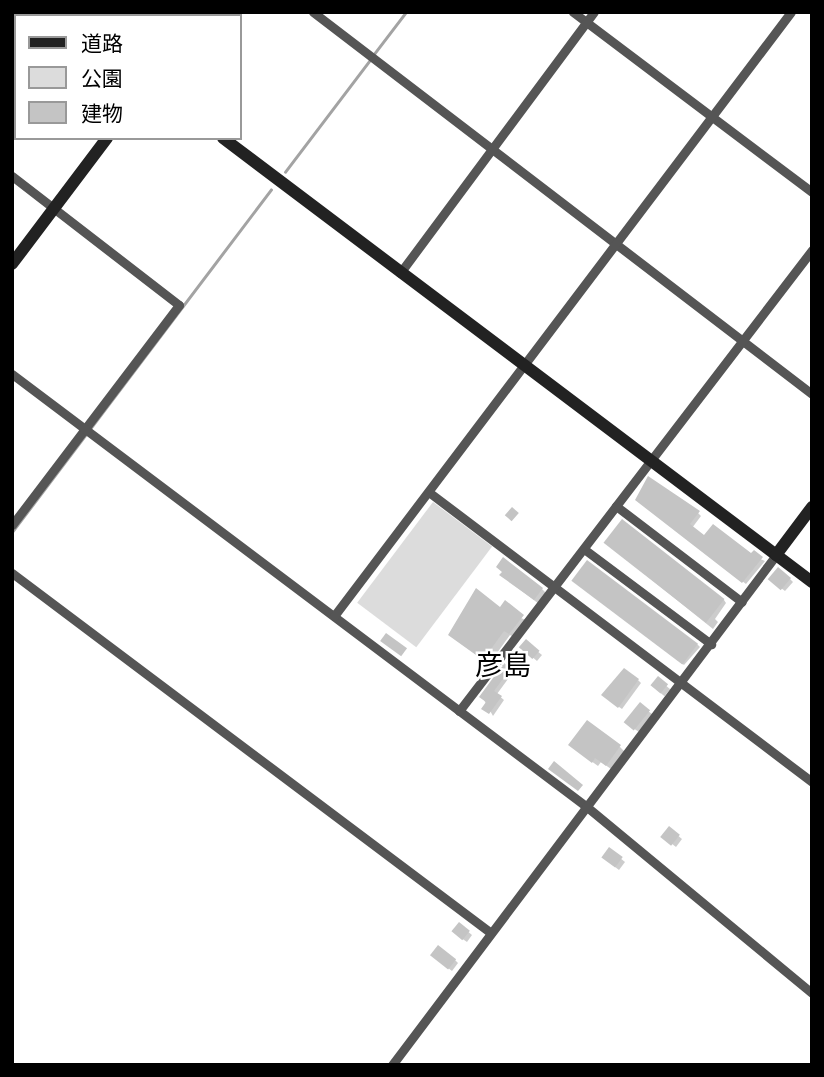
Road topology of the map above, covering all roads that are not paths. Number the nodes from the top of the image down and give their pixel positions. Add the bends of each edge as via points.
1 (313, 12) edge
2 (573, 12) edge
3 (594, 12) edge
4 (791, 12) edge
5 (586, 23) junction
6 (712, 118) junction
7 (105, 140) edge
8 (226, 140) edge
9 (492, 149) junction
10 (12, 176) edge
11 (812, 192) edge
12 (54, 208) junction
13 (617, 243) junction
14 (812, 250) edge
15 (12, 264) edge
16 (400, 273) junction
17 (742, 340) junction
18 (522, 364) junction
19 (12, 374) edge
20 (812, 394) edge
21 (87, 432) junction
22 (651, 461) junction
23 (430, 493) junction
24 (616, 506) junction
25 (812, 507) edge
26 (12, 525) edge
27 (584, 548) junction
28 (776, 555) junction
29 (12, 573) edge
30 (812, 582) edge
31 (553, 588) junction
32 (742, 602) junction
33 (334, 616) junction
34 (711, 644) junction
35 (681, 684) junction
36 (459, 712) junction
37 (812, 782) edge
38 (587, 807) junction
39 (491, 933) junction
40 (812, 993) edge
41 (397, 1063) edge

1 - 9 street
2 - 5 street
3 - 5 street
4 - 6 street
5 - 6 street
5 - 9 street
6 - 11 street
6 - 13 street
7 - 12 street
8 - 16 street
9 - 13 street
9 - 16 street
10 - 12 street
12 - 15 street
12 - 21 street via 179,305
13 - 17 street
13 - 18 street
14 - 17 street
16 - 18 street
17 - 20 street
17 - 22 street
18 - 22 street
18 - 23 street
19 - 21 street
21 - 26 street
21 - 33 street
22 - 24 street
22 - 28 street
23 - 31 street
23 - 33 street
24 - 27 street
24 - 32 street
25 - 28 street
27 - 31 street
27 - 34 street
28 - 30 street
28 - 32 street
29 - 39 street
31 - 35 street
31 - 36 street
32 - 34 street
33 - 36 street
34 - 35 street
35 - 37 street
35 - 38 street
36 - 38 street
38 - 39 street
38 - 40 street
39 - 41 street

